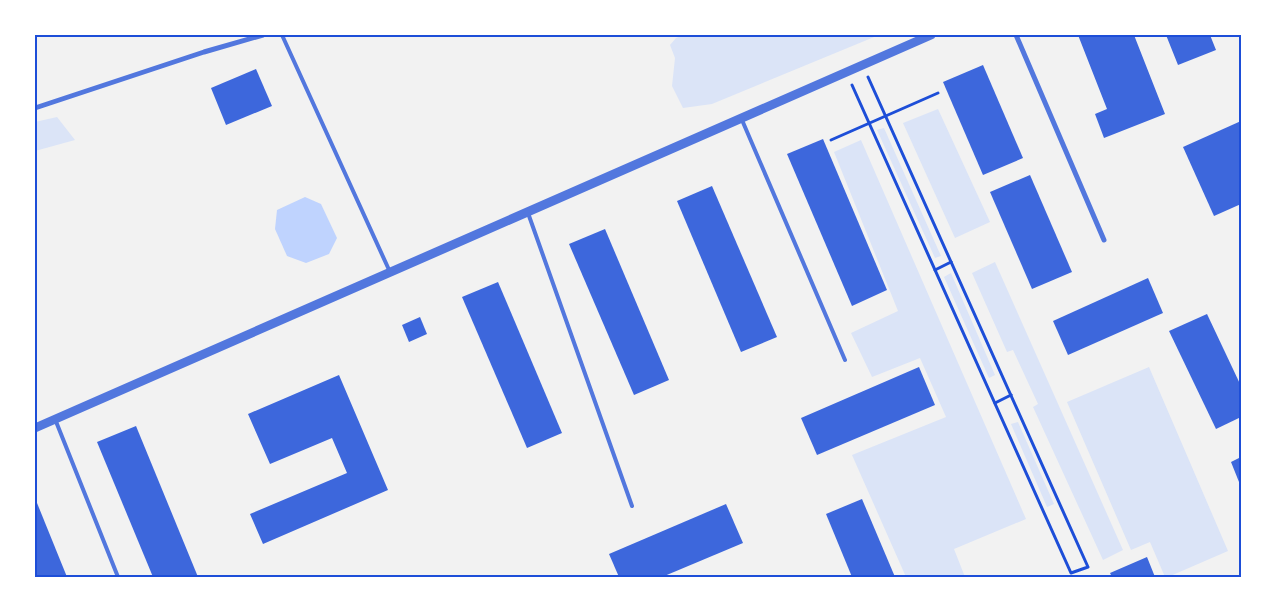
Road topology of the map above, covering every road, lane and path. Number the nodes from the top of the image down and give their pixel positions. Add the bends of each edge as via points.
1 (263, 35) edge
2 (282, 35) edge
3 (931, 35) edge
4 (1016, 35) edge
5 (863, 66) junction
6 (846, 73) junction
7 (938, 93) dead end
8 (35, 108) edge
9 (886, 116) junction
10 (742, 120) junction
11 (869, 123) junction
12 (831, 140) dead end
13 (528, 213) junction
14 (1104, 240) dead end
15 (951, 262) junction
16 (935, 270) junction
17 (391, 273) junction
18 (845, 360) dead end
19 (1011, 396) junction
20 (994, 403) junction
21 (55, 419) junction
22 (35, 428) edge
23 (632, 506) dead end
24 (118, 577) edge

1 - 8 street
2 - 17 lane
3 - 5 street
4 - 14 street
5 - 6 street
5 - 9 path
6 - 10 street
6 - 11 path
7 - 9 path
9 - 11 path
9 - 15 path
10 - 13 street
10 - 18 lane
11 - 12 path
11 - 16 path
13 - 17 street
13 - 23 lane
15 - 16 path
15 - 19 path
16 - 20 path
17 - 21 street
19 - 20 path
19 - 20 path via 1088,567 1071,574
21 - 22 street
21 - 24 lane

